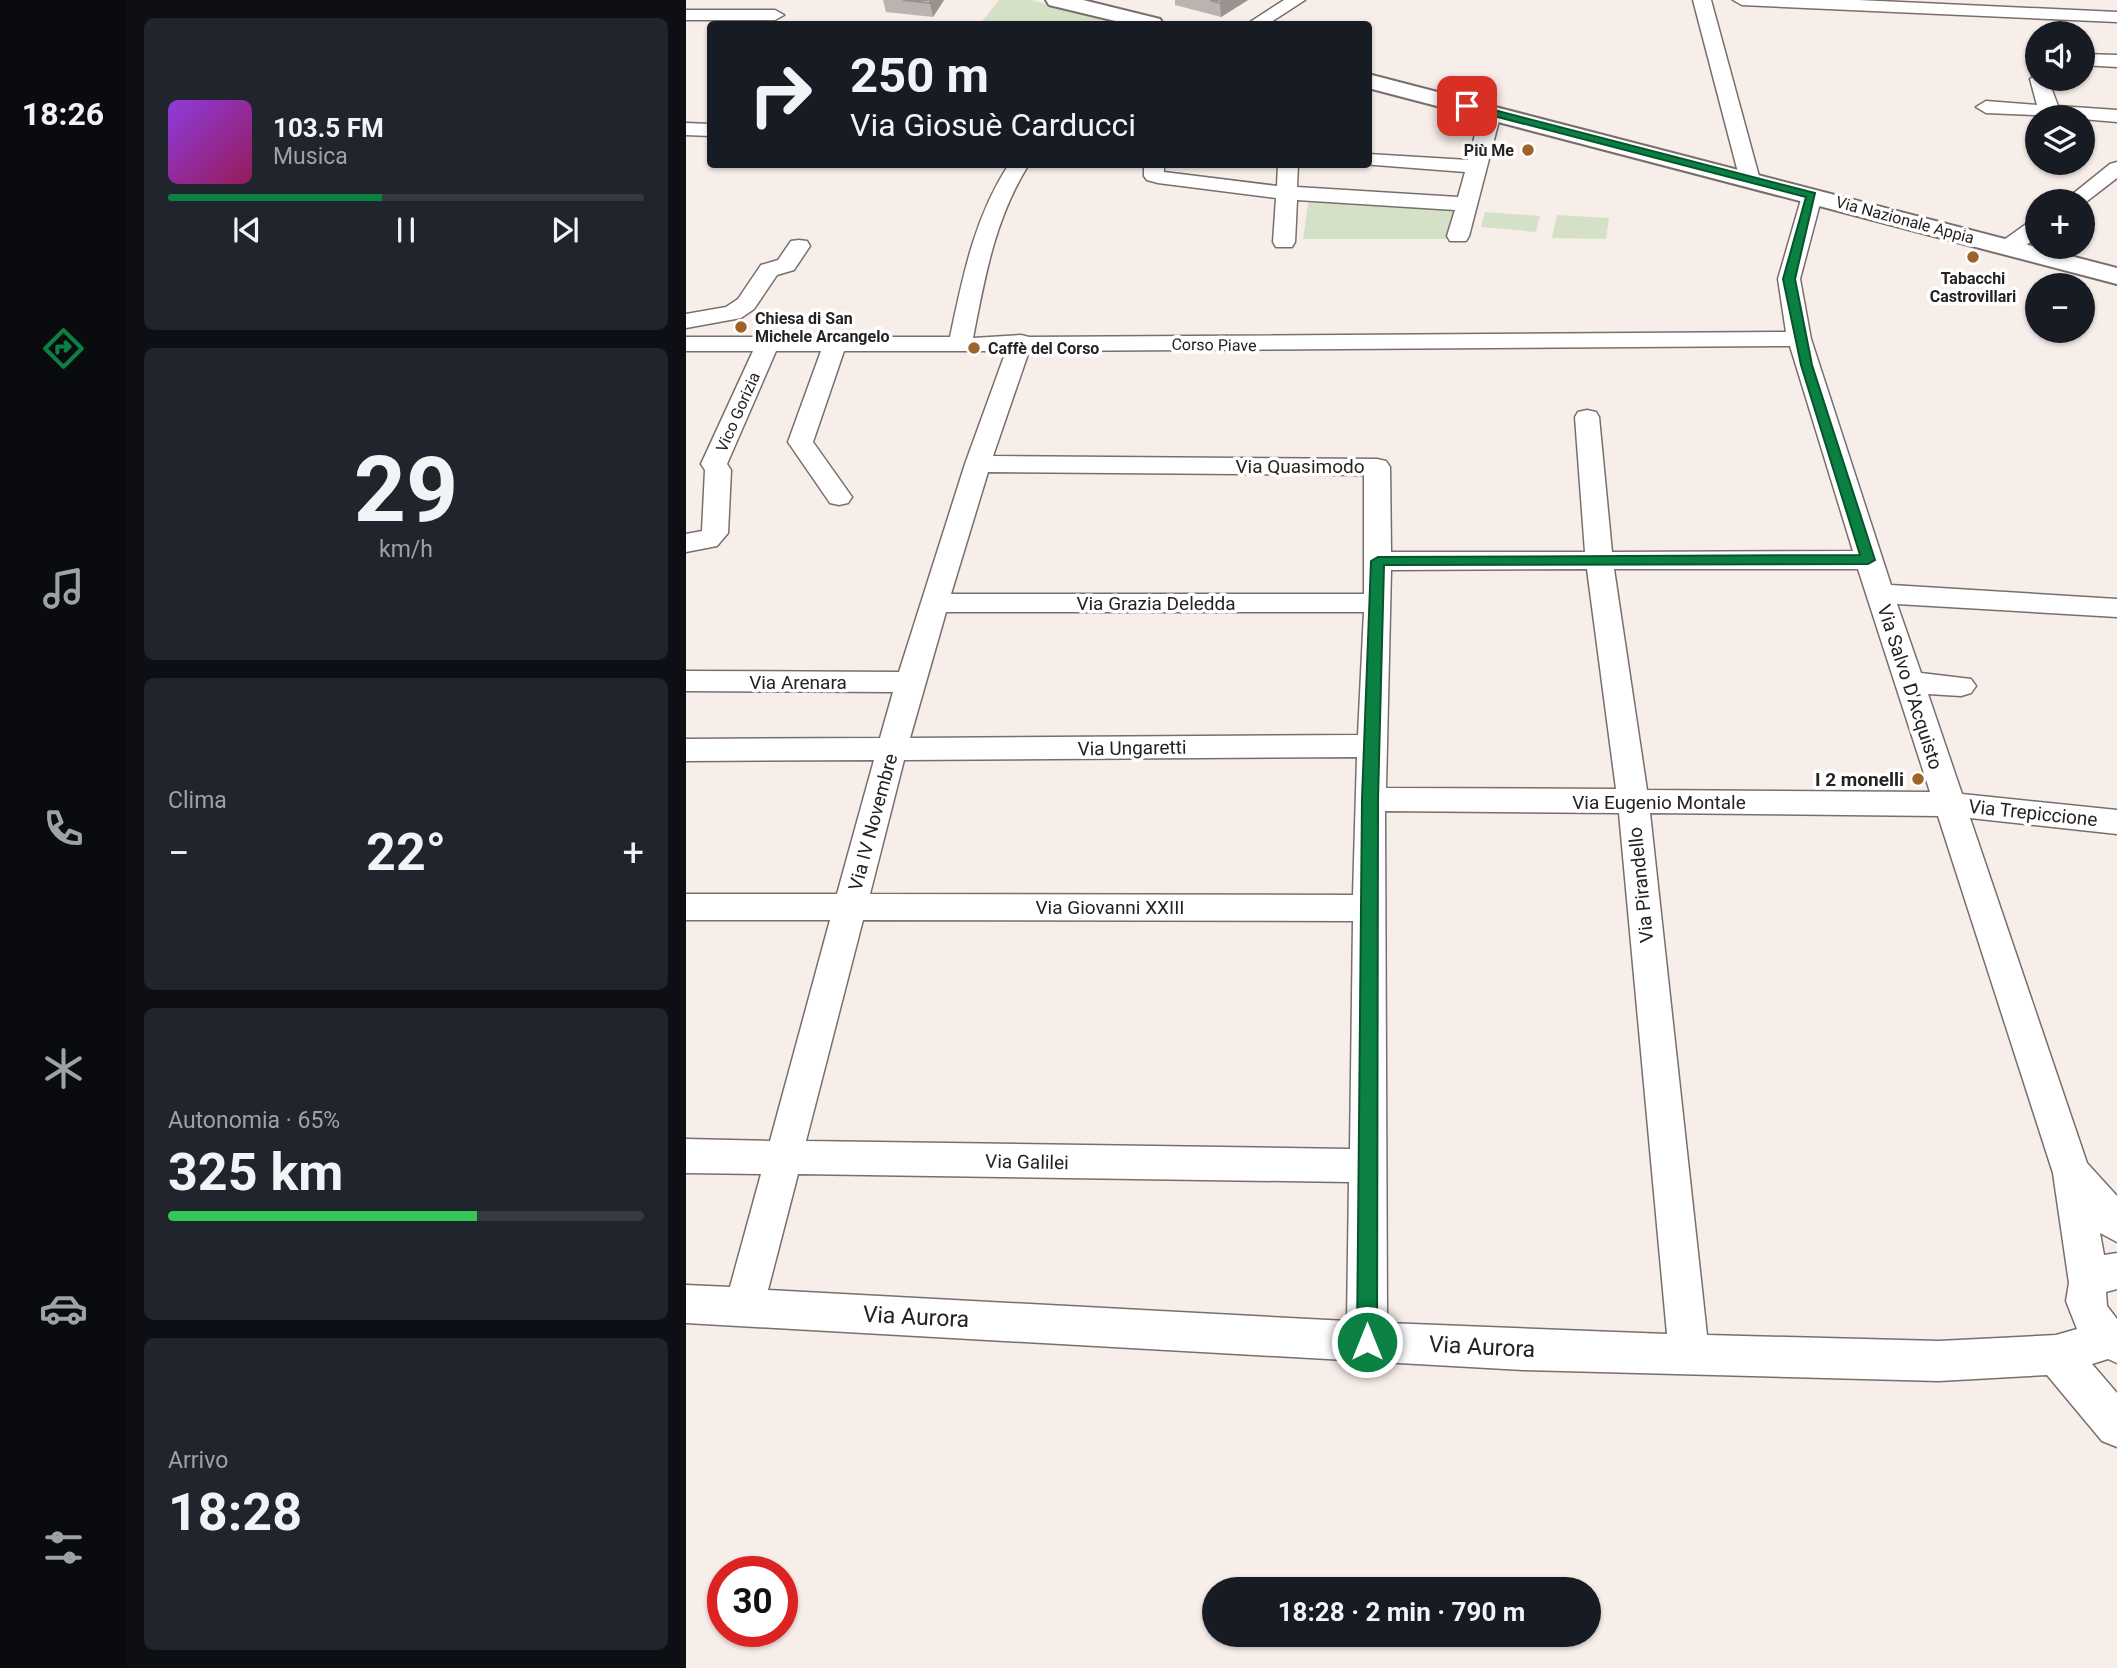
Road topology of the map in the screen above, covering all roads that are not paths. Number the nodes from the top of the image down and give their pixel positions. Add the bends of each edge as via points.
1 (1057, 0) edge
2 (1296, 0) edge
3 (1702, 0) edge
4 (1742, 0) edge
5 (686, 15) edge
6 (775, 15) dead end
7 (2117, 17) edge
8 (1132, 21) edge
9 (1261, 21) edge
10 (2095, 60) edge
11 (2117, 61) edge
12 (1372, 82) edge
13 (1986, 107) dead end
14 (2025, 110) edge
15 (1491, 113) junction
16 (2095, 115) edge
17 (2117, 116) edge
18 (686, 129) edge
19 (707, 130) edge
20 (1372, 160) edge
21 (1476, 167) junction
22 (1016, 168) edge
23 (1154, 168) edge
24 (1288, 168) edge
25 (2117, 168) edge
26 (1750, 180) junction
27 (2090, 189) edge
28 (1287, 193) junction
29 (1812, 195) junction
30 (1466, 204) junction
31 (1458, 236) dead end
32 (2025, 236) edge
33 (1284, 242) dead end
34 (799, 246) dead end
35 (2009, 247) junction
36 (2117, 276) edge
37 (1791, 292) junction
38 (686, 321) edge
39 (1743, 340) junction
40 (1021, 342) junction
41 (686, 344) edge
42 (768, 344) junction
43 (835, 344) junction
44 (960, 344) junction
45 (1803, 352) junction
46 (1587, 417) dead end
47 (978, 464) junction
48 (839, 497) dead end
49 (686, 543) edge
50 (1599, 558) junction
51 (1868, 560) junction
52 (1378, 561) junction
53 (1880, 594) junction
54 (935, 603) junction
55 (1378, 603) junction
56 (2117, 608) edge
57 (686, 681) edge
58 (910, 682) junction
59 (1909, 682) junction
60 (1961, 686) dead end
61 (1372, 746) junction
62 (686, 750) edge
63 (892, 751) junction
64 (1370, 799) junction
65 (1633, 802) junction
66 (1948, 804) junction
67 (2117, 822) edge
68 (851, 906) junction
69 (686, 907) edge
70 (1370, 908) junction
71 (686, 1156) edge
72 (784, 1159) junction
73 (1368, 1166) junction
74 (2072, 1173) junction
75 (2117, 1223) edge
76 (2103, 1277) edge
77 (686, 1304) edge
78 (744, 1307) junction
79 (2113, 1341) edge
80 (1367, 1342) junction
81 (1689, 1354) junction
82 (2056, 1355) junction
83 (2117, 1426) edge

1 - 8 main road
2 - 9 street
3 - 26 street
4 - 7 street
5 - 6 street
10 - 11 street
12 - 15 main road, Via Nazionale Appia
13 - 14 street
15 - 21 street
15 - 26 main road, Via Nazionale Appia
16 - 17 street
18 - 19 street
20 - 21 street
21 - 30 street
22 - 44 street via 985,225
23 - 28 street via 1158,177
24 - 28 street
25 - 27 street
26 - 29 main road, Via Nazionale Appia
28 - 30 street
28 - 33 street
29 - 35 main road, Via Nazionale Appia
29 - 37 street, Via Salvo D'Acquisto via 1789,279
30 - 31 street
32 - 35 street
34 - 38 street via 786,265 769,270 746,304 733,313
35 - 36 main road, Via Nazionale Appia
37 - 39 street, Corso Piave via 1779,326
37 - 45 street, Via Salvo D'Acquisto
39 - 40 street, Corso Piave via 1267,346
39 - 45 street, Corso Piave via 1787,354
40 - 44 street, Corso Piave
40 - 47 street, Via IV Novembre
41 - 42 street, Corso Piave
42 - 43 street, Corso Piave
42 - 49 street, Vico Gorizia via 715,464 715,533 708,540
43 - 44 street, Corso Piave
43 - 48 street via 800,442
45 - 51 street, Via Salvo D'Acquisto
46 - 50 street, Via Pirandello
47 - 52 street, Via Quasimodo via 1377,467
47 - 54 street, Via IV Novembre
50 - 51 street
50 - 52 street
50 - 65 street, Via Pirandello
51 - 53 street, Via Salvo D'Acquisto
52 - 55 street, Via Quasimodo
53 - 56 street
53 - 59 street, Via Salvo D'Acquisto
54 - 55 street, Via Grazia Deledda
54 - 58 street, Via IV Novembre
55 - 61 street, Via Quasimodo
57 - 58 street, Via Arenara
58 - 63 street, Via IV Novembre
59 - 60 street
59 - 66 street, Via Salvo D'Acquisto
61 - 63 street, Via Ungaretti
61 - 64 street, Via Quasimodo
62 - 63 street, Via Ungaretti
63 - 68 street, Via IV Novembre
64 - 65 street, Via Eugenio Montale
64 - 70 street, Via Quasimodo
65 - 66 street, Via Eugenio Montale
65 - 81 street, Via Pirandello
66 - 67 street, Via Trepiccione
66 - 74 street, Via Salvo D'Acquisto
68 - 69 street, Via Giovanni XXIII
68 - 70 street, Via Giovanni XXIII
68 - 72 street, Via IV Novembre
70 - 73 street, Via Quasimodo
71 - 72 street, Via Galilei
72 - 73 street, Via Galilei
72 - 78 street, Via IV Novembre
73 - 80 street, Via Quasimodo
74 - 75 street, Via Salvo D'Acquisto
74 - 76 street, Via Salvo D'Acquisto
76 - 79 street, Via Salvo D'Acquisto via 2085,1295 2090,1318
77 - 78 street, Via Aurora
78 - 80 street, Via Aurora
79 - 82 street, Via Aurora
80 - 81 street, Via Aurora
81 - 82 street, Via Aurora via 1939,1361
82 - 83 street

